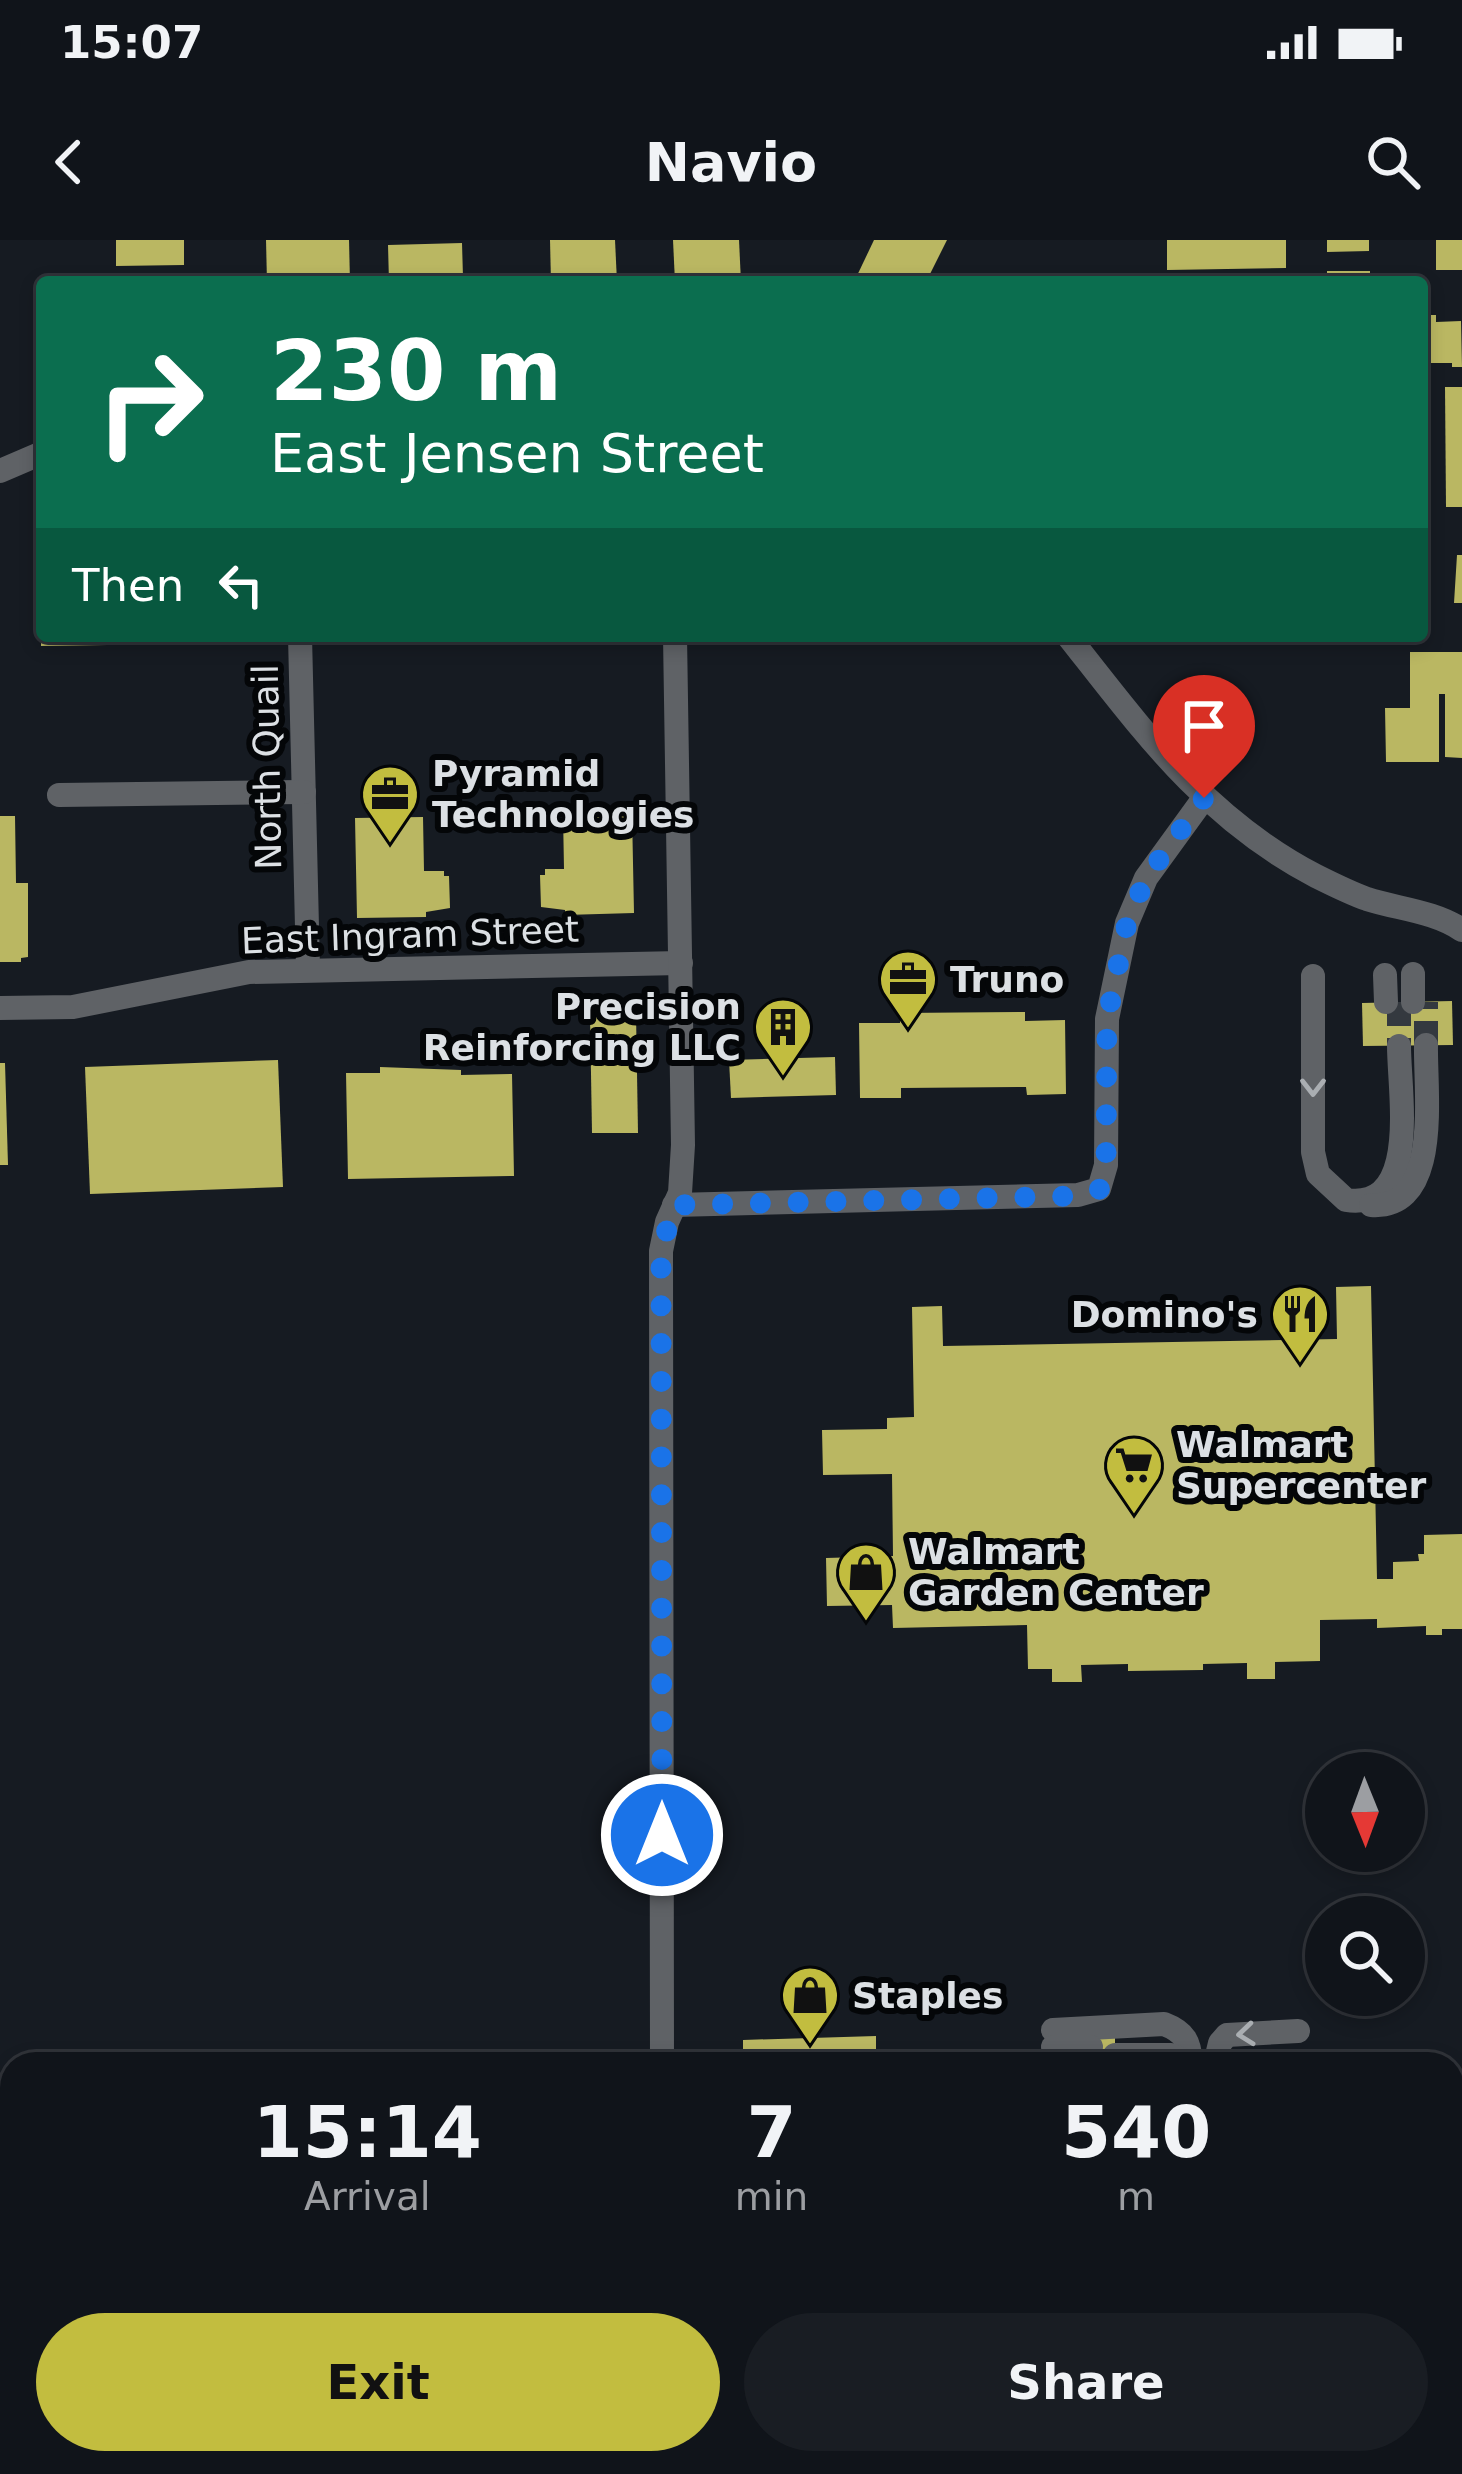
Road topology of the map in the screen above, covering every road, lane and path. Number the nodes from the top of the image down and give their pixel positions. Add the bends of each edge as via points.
1 (36, 456) edge
2 (0, 471) edge
3 (300, 642) edge
4 (675, 642) edge
5 (1072, 642) edge
6 (304, 792) junction
7 (59, 795) dead end
8 (1204, 798) junction
9 (1457, 923) edge
10 (681, 963) junction
11 (308, 969) junction
12 (1406, 974) joint
13 (1313, 976) dead end
14 (0, 1007) edge
15 (1355, 1199) junction
16 (674, 1205) junction
17 (1298, 2031) dead end
18 (1053, 2047) edge
19 (1103, 2050) edge
20 (662, 2052) edge
21 (1137, 2052) edge
22 (1186, 2052) edge
23 (1218, 2052) edge

1 - 2 street
3 - 6 street, North Quail
4 - 10 street
5 - 8 street
6 - 7 street
6 - 11 street, North Quail
8 - 9 street via 1321,879
8 - 16 street via 1146,878 1127,923 1107,1019 1100,1189 1078,1196
10 - 11 street, East Ingram Street
10 - 16 street via 683,1144
11 - 14 street, East Ingram Street via 249,972 73,1007
12 - 12 street via 1406,1002
13 -> 15 street via 1313,1152 1318,1174
15 - 15 street via 1382,1179 1406,1046 1407,1184 1390,1199
16 - 20 street via 661,1251
17 -> 23 street via 1227,2035
18 - 19 street
18 - 22 street via 1164,2024 1180,2030
19 - 21 street

